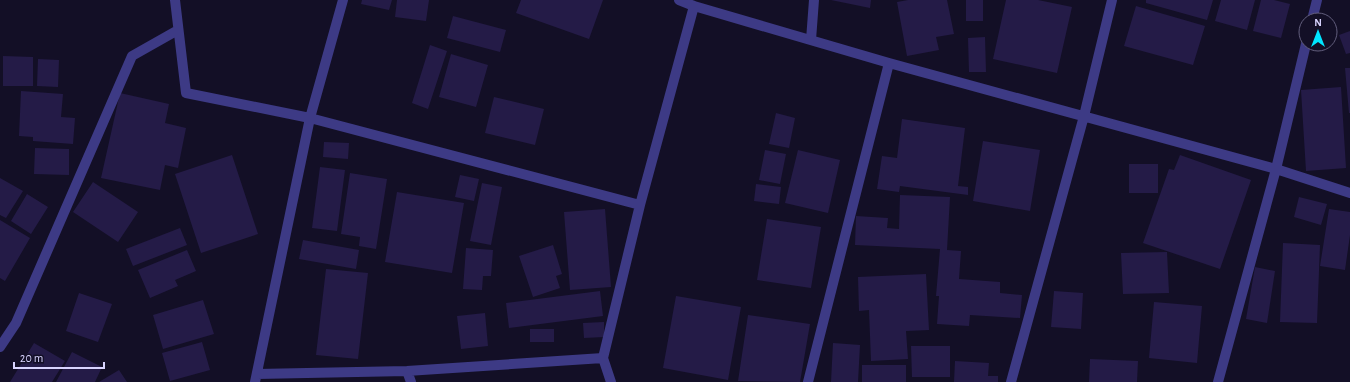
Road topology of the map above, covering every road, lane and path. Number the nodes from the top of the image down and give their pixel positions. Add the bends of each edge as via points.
1 (175, 0) edge
2 (343, 0) edge
3 (679, 0) edge
4 (814, 0) edge
5 (1112, 0) edge
6 (1317, 0) edge
7 (694, 6) junction
8 (1314, 12) edge
9 (178, 30) junction
10 (811, 40) junction
11 (1304, 52) edge
12 (889, 64) junction
13 (1084, 116) junction
14 (310, 118) junction
15 (1276, 170) junction
16 (1350, 193) edge
17 (640, 206) junction
18 (0, 347) edge
19 (603, 358) junction
20 (407, 371) junction
21 (256, 378) edge
22 (411, 382) edge
23 (612, 382) edge
24 (808, 382) edge
25 (1011, 382) edge
26 (1218, 382) edge

1 - 9 street
2 - 14 street
3 - 7 street
4 - 10 street
5 - 13 street
6 - 8 street
7 - 10 street
7 - 17 street
9 - 14 street via 186,93
9 - 18 street via 132,56 16,323
10 - 12 street
11 - 15 street
12 - 13 street
12 - 24 street
13 - 15 street
13 - 25 street
14 - 17 street
14 - 21 street
15 - 16 street
15 - 26 street
17 - 19 street
19 - 20 street
19 - 23 street
20 - 21 street
20 - 22 street

